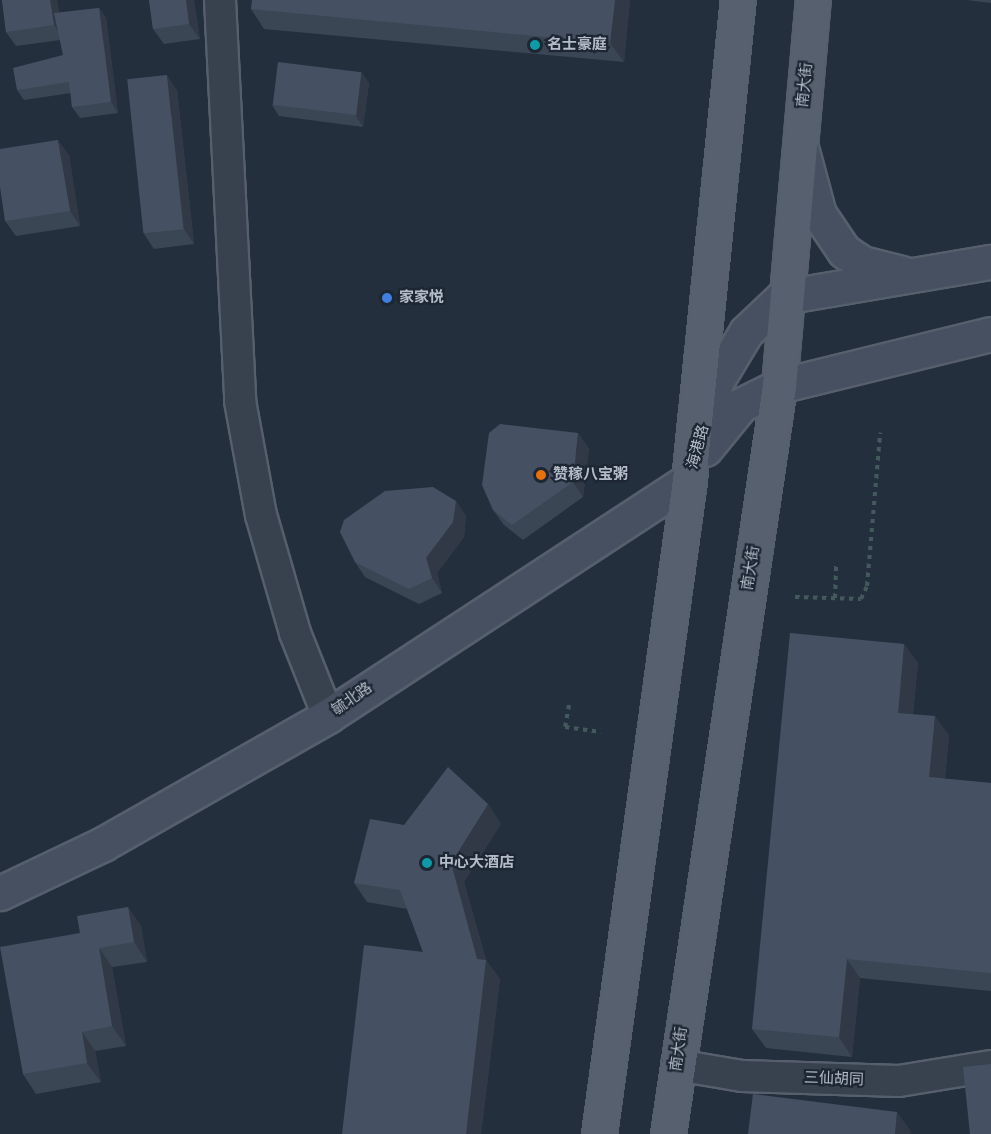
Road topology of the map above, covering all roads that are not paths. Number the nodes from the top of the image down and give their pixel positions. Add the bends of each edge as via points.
1 (220, 0) edge
2 (738, 0) edge
3 (813, 0) edge
4 (800, 137) junction
5 (991, 262) edge
6 (916, 275) junction
7 (783, 297) junction
8 (991, 334) edge
9 (778, 386) junction
10 (689, 480) junction
11 (328, 716) junction
12 (0, 893) edge
13 (677, 1065) junction
14 (991, 1066) edge
15 (598, 1134) edge
16 (668, 1134) edge

1 - 11 street via 240,401 264,526 294,633
2 - 10 main road
3 - 4 main road, 南大街
4 - 6 main road via 819,214 844,251 872,267
4 - 7 main road, 南大街
5 - 6 main road
6 - 7 main road
7 - 9 main road, 南大街
7 - 10 main road, 海港路 via 746,332 716,382
8 - 9 main road, 海港路
9 - 10 main road, 海港路 via 741,405 714,432
9 - 13 main road, 南大街
10 - 11 main road, 毓北路
10 - 15 main road
11 - 12 main road, 毓北路 via 103,844
13 - 14 street, 三仙胡同 via 742,1076 899,1081
13 - 16 main road, 南大街

